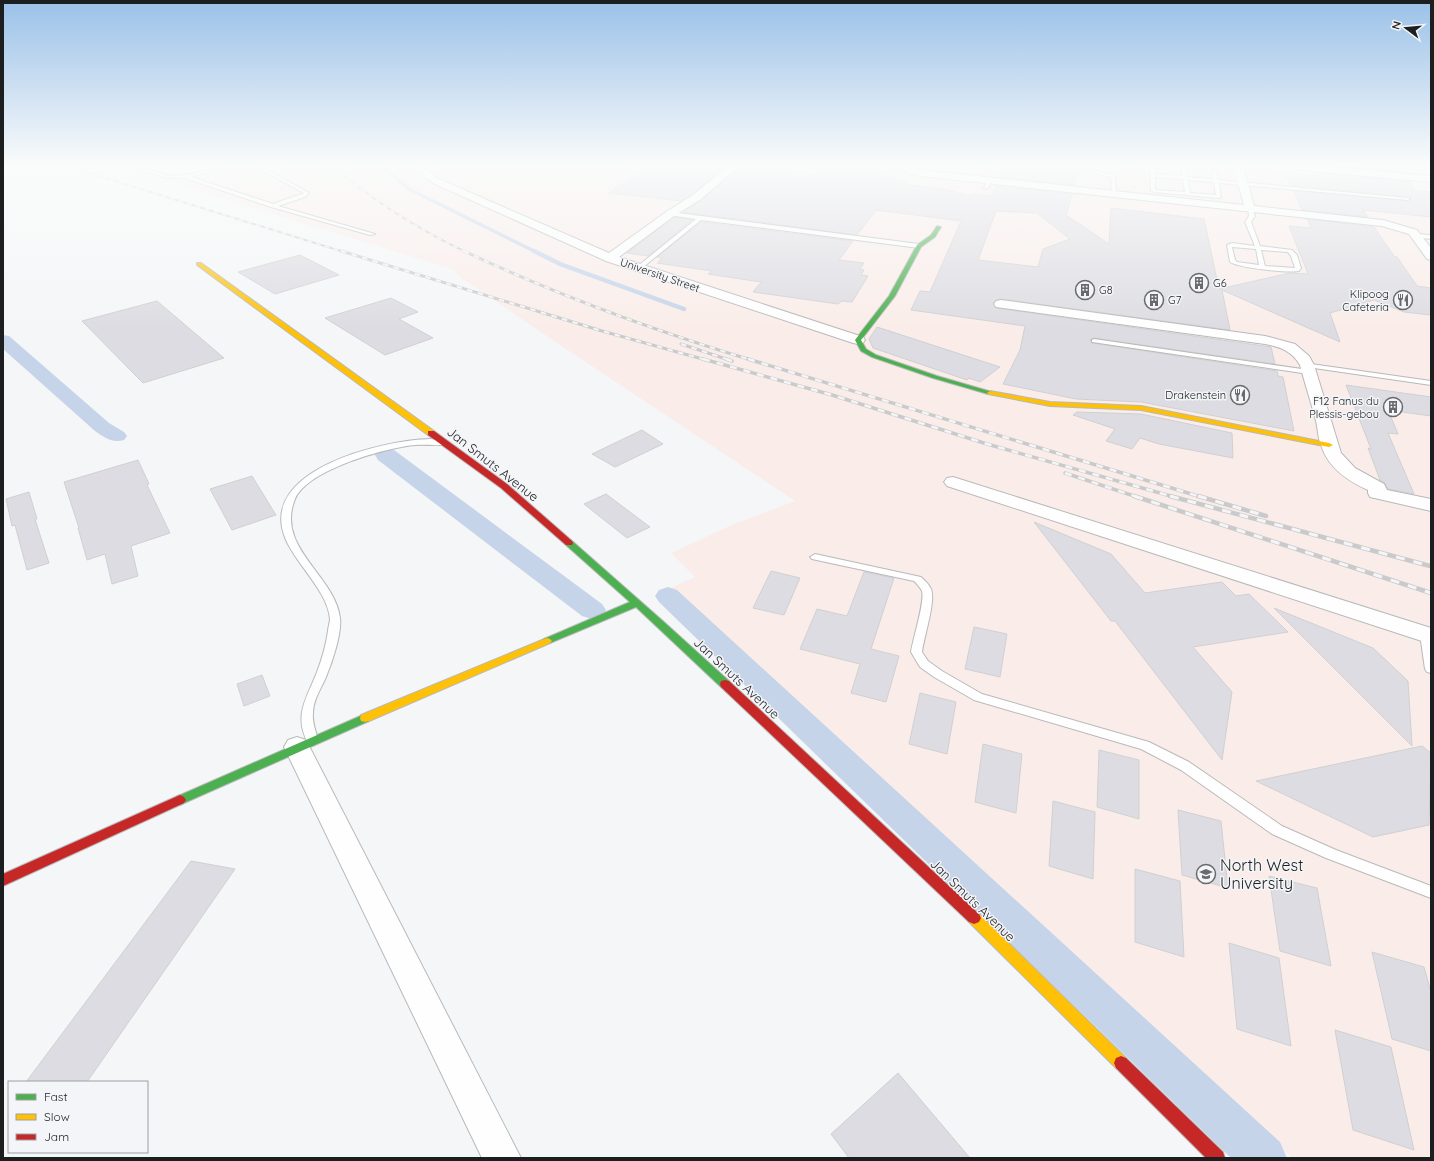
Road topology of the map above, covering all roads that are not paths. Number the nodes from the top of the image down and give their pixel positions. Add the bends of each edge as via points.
1 (323, 220) edge
2 (525, 220) edge
3 (662, 220) edge
4 (697, 220) edge
5 (717, 220) edge
6 (1249, 220) edge
7 (1356, 220) edge
8 (939, 227) dead end
9 (372, 234) dead end
10 (1416, 236) junction
11 (1431, 237) edge
12 (918, 246) junction
13 (1258, 247) junction
14 (1431, 256) edge
15 (610, 258) junction
16 (199, 264) dead end
17 (640, 267) junction
18 (1263, 268) junction
19 (1001, 304) dead end
20 (858, 340) junction
21 (1094, 341) dead end
22 (1308, 369) junction
23 (1431, 383) edge
24 (445, 443) junction
25 (1329, 445) junction
26 (953, 482) dead end
27 (1431, 505) edge
28 (815, 558) dead end
29 (637, 603) junction
30 (1428, 635) edge
31 (1431, 669) edge
32 (305, 744) junction
33 (3, 880) edge
34 (1431, 892) edge
35 (502, 1158) edge
36 (1217, 1158) edge

1 - 9 lane
2 - 15 street
3 - 15 street, University Street
4 - 17 lane
5 - 12 lane
6 - 13 lane
7 - 10 street via 1383,223 1407,230
8 - 12 street via 933,236
10 - 11 lane
10 - 14 street
12 - 20 street via 892,296
13 - 18 lane
13 - 18 lane via 1232,244 1229,246 1232,261
13 - 18 lane via 1290,251 1298,268 1291,271
15 - 17 street, University Street
16 - 24 street, Jan Smuts Avenue
17 - 20 street, University Street
19 - 22 street via 1281,343 1293,348 1302,356
20 - 25 street via 858,346 871,354 974,391 1053,404 1141,408
21 - 22 lane
22 - 23 lane
22 - 25 street via 1327,430
24 - 29 street, Jan Smuts Avenue via 504,486
24 - 32 lane via 426,441 370,451 319,472 294,491 286,519 290,540 328,600 335,619 325,667 310,696
25 - 27 street via 1345,469 1356,478 1378,488 1376,493
26 - 30 street
28 - 34 lane via 916,579 926,588 928,598 916,652 924,664 933,671 978,697 1146,745 1185,766 1277,830 1331,854
29 - 32 street
29 - 36 street, Jan Smuts Avenue via 938,883
30 - 31 lane
32 - 33 street
32 - 35 street

